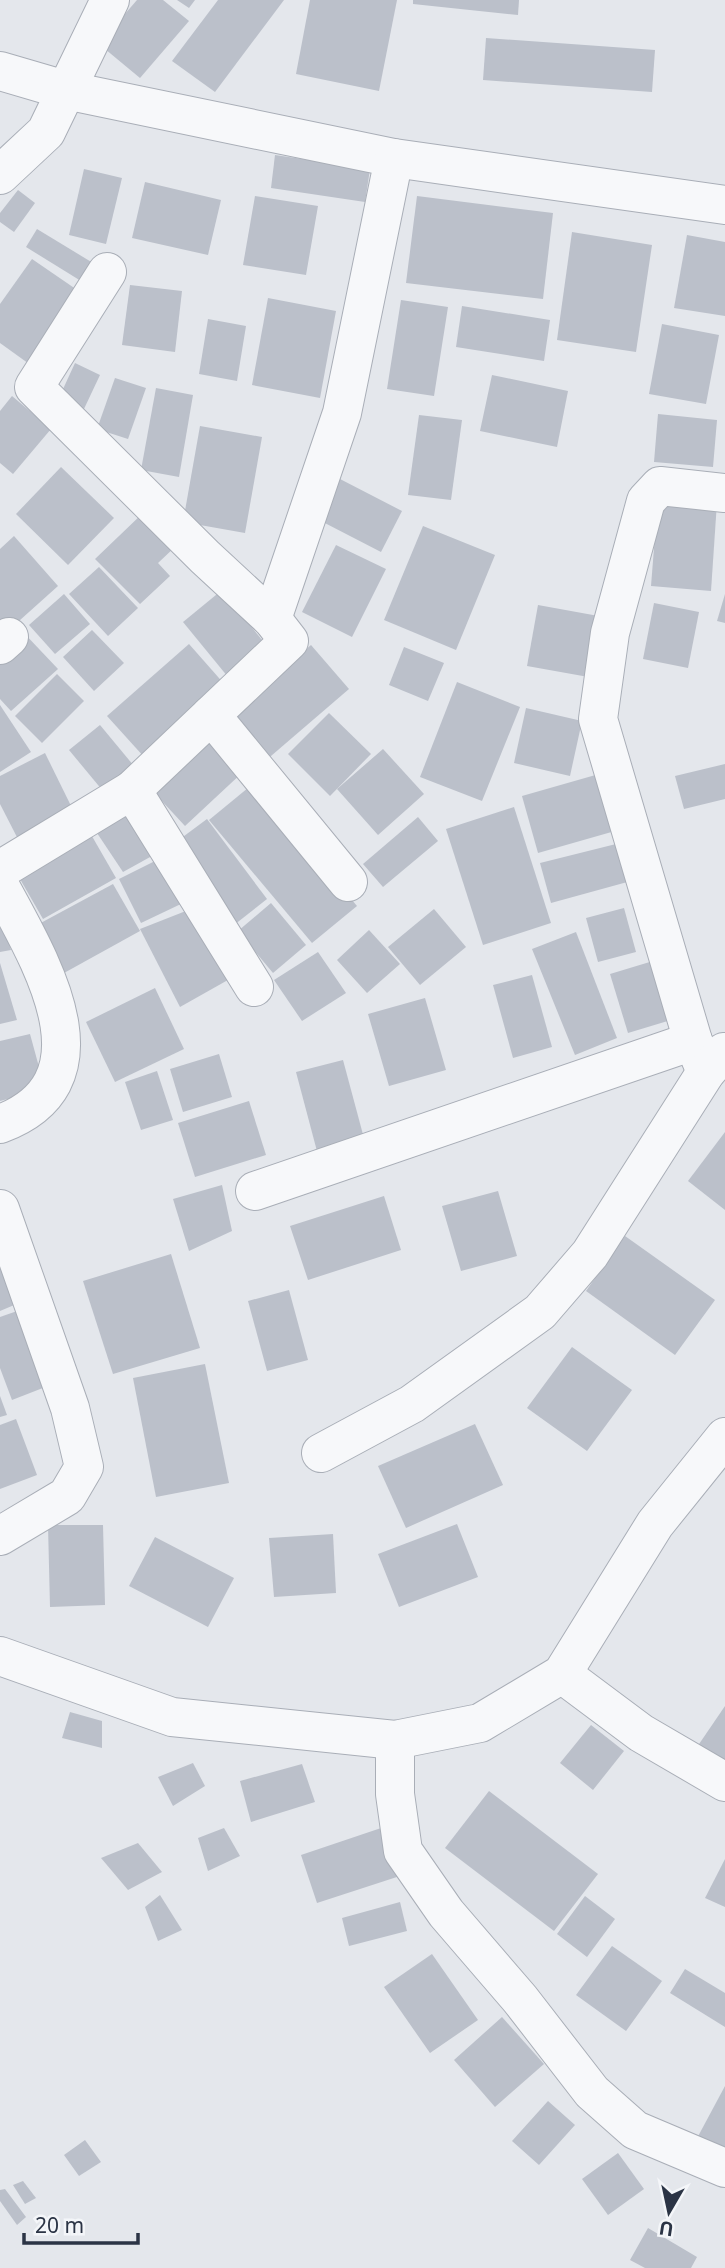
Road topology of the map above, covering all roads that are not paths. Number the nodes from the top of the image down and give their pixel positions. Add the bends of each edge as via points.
1 (110, 0) edge
2 (33, 80) edge
3 (394, 158) junction
4 (0, 175) edge
5 (725, 205) edge
6 (107, 272) dead end
7 (725, 493) edge
8 (272, 619) junction
9 (211, 715) junction
10 (132, 790) junction
11 (0, 870) edge
12 (348, 882) dead end
13 (0, 886) edge
14 (254, 987) dead end
15 (708, 1054) edge
16 (0, 1124) edge
17 (255, 1191) dead end
18 (0, 1209) edge
19 (725, 1437) edge
20 (321, 1453) dead end
21 (0, 1536) edge
22 (0, 1656) edge
23 (562, 1674) junction
24 (395, 1741) junction
25 (725, 1782) edge
26 (725, 2168) edge

1 - 2 street
2 - 3 street
2 - 4 street via 46,132
3 - 5 street
3 - 8 street via 342,413
6 - 8 street via 34,387
7 - 15 street via 660,486 646,500 610,634 598,719
8 - 9 street via 289,641
9 - 10 street
9 - 12 street
10 - 11 street
10 - 14 street
13 - 16 street via 57,1003 62,1028 52,1082 40,1102
15 - 17 street
15 - 20 street via 590,1254 540,1312 412,1404
18 - 21 street via 71,1408 84,1467 67,1496
19 - 23 street via 655,1524
22 - 24 street via 172,1717
23 - 24 street via 480,1723
23 - 25 street via 641,1732
24 - 26 street via 395,1794 403,1851 438,1903 592,2092 635,2130

